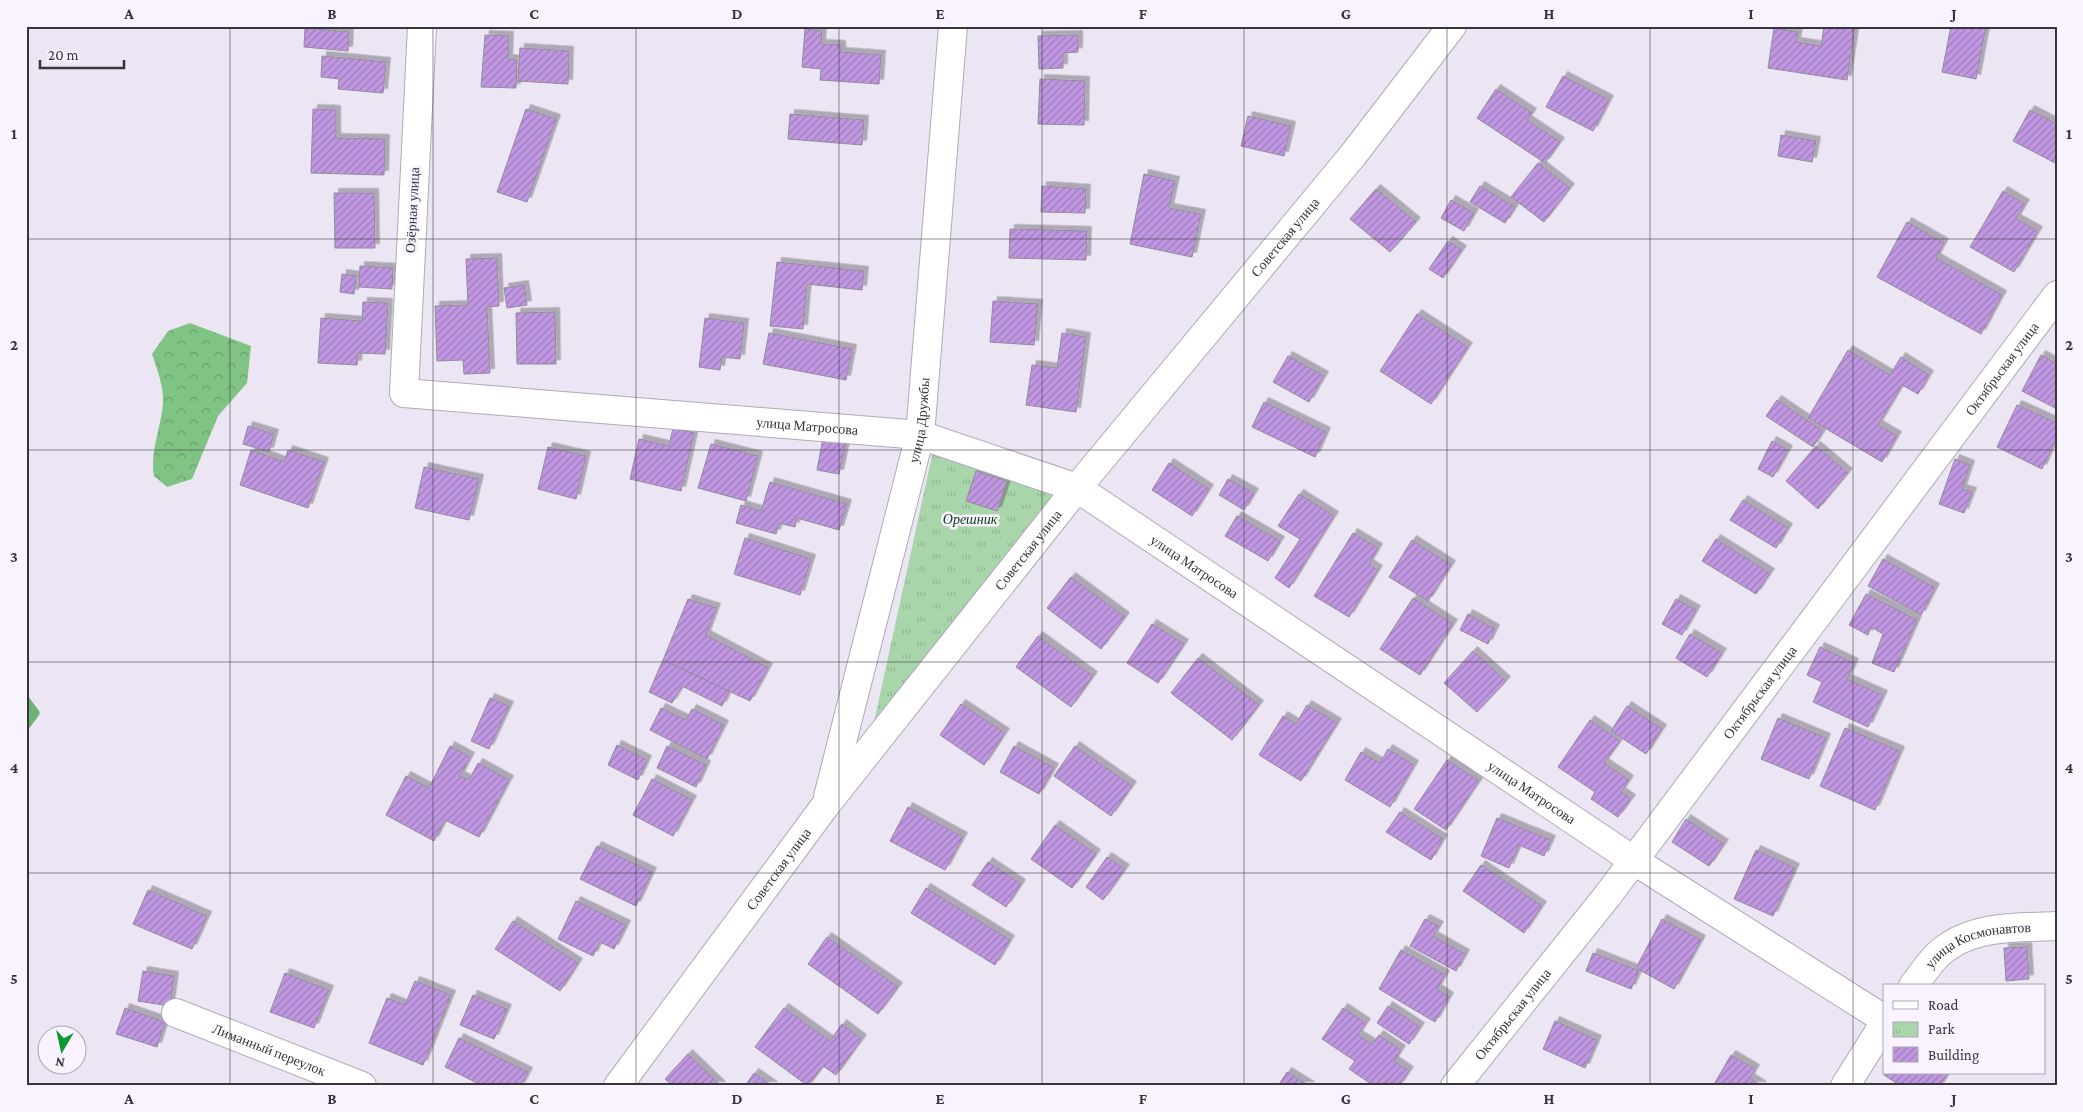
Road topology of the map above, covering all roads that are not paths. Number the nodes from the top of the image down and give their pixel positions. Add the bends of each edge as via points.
1 (422, 26) edge
2 (953, 26) edge
3 (1452, 26) edge
4 (2057, 295) edge
5 (404, 393) joint
6 (920, 435) junction
7 (1077, 488) junction
8 (825, 806) junction
9 (1632, 860) junction
10 (2057, 926) edge
11 (1915, 984) edge
12 (176, 1013) dead end
13 (1883, 1018) edge
14 (1883, 1026) edge
15 (362, 1086) edge
16 (618, 1086) edge
17 (1455, 1086) edge
18 (1845, 1086) edge

1 - 5 street, Озёрная улица
2 - 6 street, улица Дружбы
3 - 7 street, Советская улица via 1353,155
4 - 9 street, Октябрьская улица
5 - 6 street, улица Матросова
6 - 7 street, улица Матросова
6 - 8 street, улица Дружбы
7 - 8 street, Советская улица
7 - 9 street, улица Матросова
8 - 16 street, Советская улица
9 - 13 street, улица Матросова
9 - 17 street, Октябрьская улица via 1608,895
10 - 11 street, улица Космонавтов via 2001,929 1967,935 1947,946
12 - 15 street, Лиманный переулок
14 - 18 street

